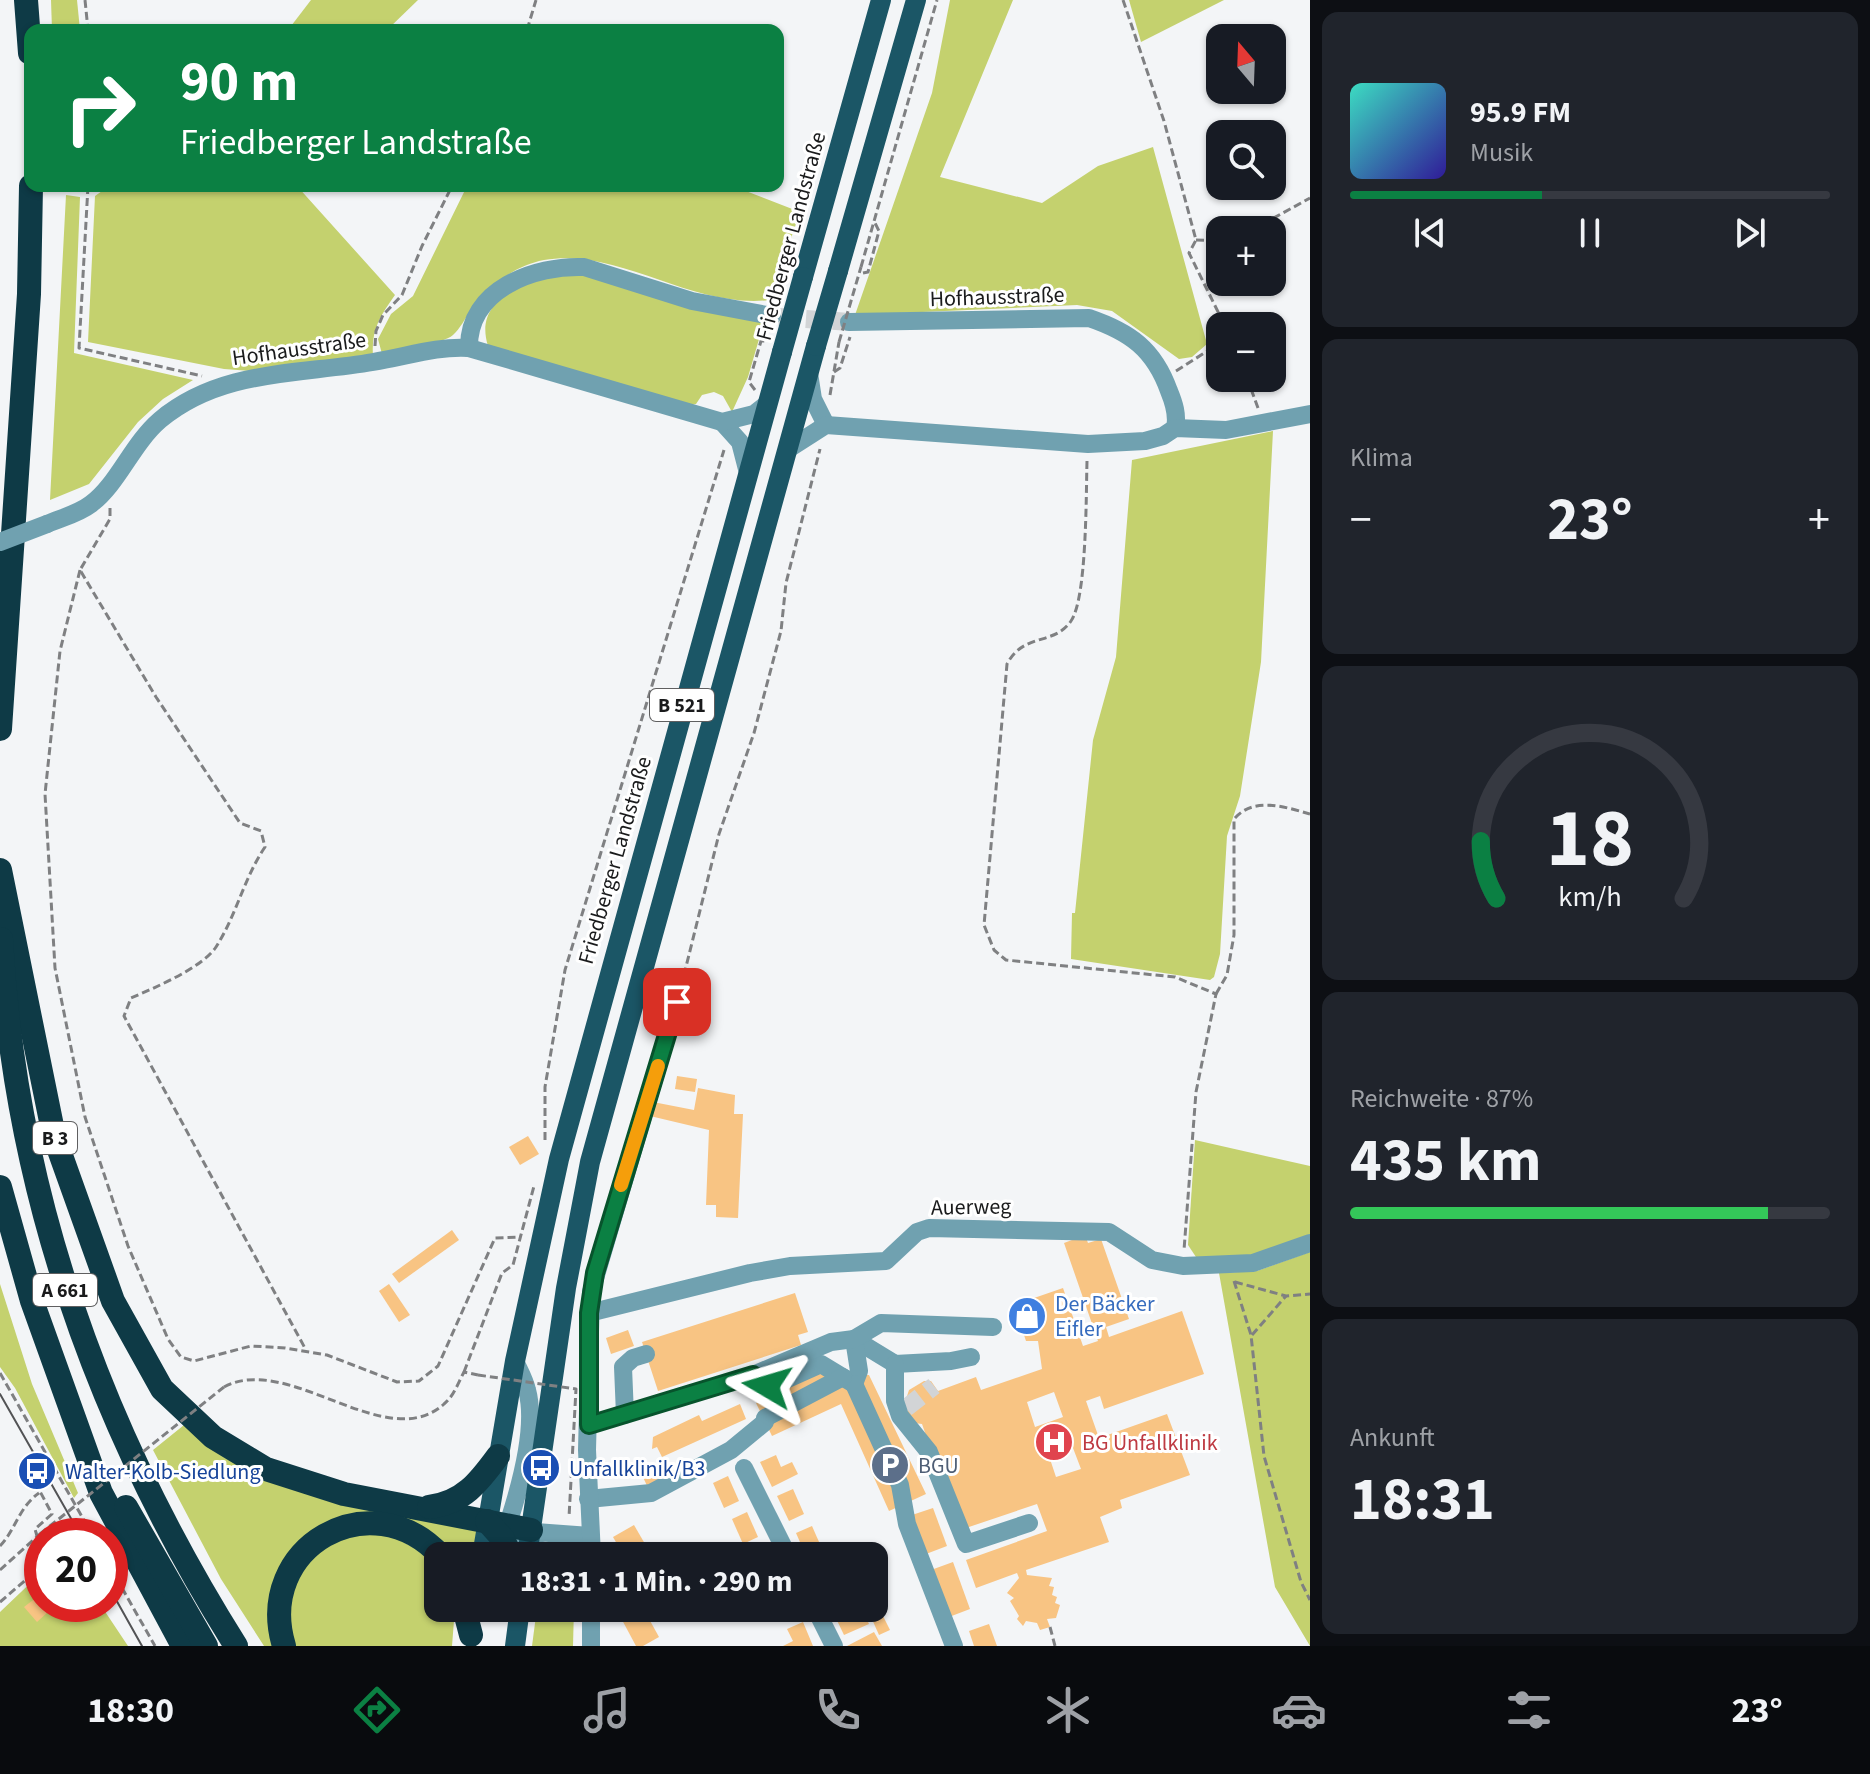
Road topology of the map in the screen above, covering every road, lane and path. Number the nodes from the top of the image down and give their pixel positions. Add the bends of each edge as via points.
1 (26, 0) edge
2 (85, 0) edge
3 (536, 0) edge
4 (881, 0) edge
5 (916, 0) edge
6 (937, 0) edge
7 (1123, 0) edge
8 (28, 24) edge
9 (87, 24) edge
10 (529, 24) edge
11 (31, 192) edge
12 (88, 192) edge
13 (449, 192) edge
14 (1310, 198) edge
15 (1277, 216) edge
16 (874, 221) junction
17 (1196, 240) junction
18 (1206, 240) edge
19 (797, 243) dead end
20 (863, 273) dead end
21 (779, 290) dead end
22 (1218, 312) edge
23 (772, 316) tunnel mouth
24 (849, 330) joint
25 (774, 346) junction
26 (469, 348) junction
27 (1206, 352) edge
28 (377, 362) junction
29 (834, 372) junction
30 (809, 373) junction
31 (1164, 377) junction
32 (231, 381) junction
33 (1252, 392) edge
34 (761, 397) junction
35 (1310, 414) edge
36 (1268, 423) junction
37 (826, 425) junction
38 (728, 427) junction
39 (1175, 428) junction
40 (1088, 444) junction
41 (787, 450) junction
42 (748, 473) junction
43 (109, 485) junction
44 (0, 542) edge
45 (80, 570) junction
46 (0, 729) edge
47 (1310, 814) edge
48 (0, 870) edge
49 (0, 901) edge
50 (1216, 994) junction
51 (677, 1002) joint
52 (544, 1146) dead end
53 (535, 1181) dead end
54 (0, 1187) edge
55 (521, 1237) junction
56 (1310, 1243) edge
57 (1183, 1266) junction
58 (1232, 1274) junction
59 (1310, 1294) edge
60 (1286, 1296) junction
61 (589, 1313) junction
62 (993, 1327) dead end
63 (1251, 1335) junction
64 (854, 1339) junction
65 (306, 1351) junction
66 (646, 1354) dead end
67 (971, 1357) dead end
68 (515, 1361) junction
69 (895, 1364) junction
70 (464, 1372) junction
71 (0, 1373) edge
72 (753, 1375) junction
73 (848, 1380) junction
74 (69, 1398) junction
75 (625, 1415) junction
76 (589, 1425) junction
77 (498, 1456) junction
78 (744, 1468) dead end
79 (35, 1482) dead end
80 (39, 1493) junction
81 (588, 1499) junction
82 (420, 1508) junction
83 (569, 1517) dead end
84 (47, 1518) edge
85 (60, 1518) edge
86 (83, 1518) edge
87 (1029, 1523) dead end
88 (506, 1538) edge
89 (424, 1542) edge
90 (534, 1542) edge
91 (589, 1542) edge
92 (781, 1542) edge
93 (0, 1546) edge
94 (24, 1548) edge
95 (0, 1570) edge
96 (24, 1581) edge
97 (128, 1599) edge
98 (1310, 1600) edge
99 (0, 1602) edge
100 (518, 1622) edge
101 (591, 1622) edge
102 (822, 1622) edge
103 (1050, 1627) dead end
104 (155, 1646) edge
105 (183, 1646) edge
106 (206, 1646) edge
107 (236, 1646) edge
108 (284, 1646) edge
109 (515, 1646) edge
110 (591, 1646) edge
111 (834, 1646) edge
112 (954, 1646) edge
113 (1055, 1646) edge

1 - 8 highway
2 - 9 path
3 - 10 path
4 - 25 main road, Friedberger Landstraße / B 521, bridge via 803,277
5 - 30 main road, B 521, bridge
6 - 16 path
7 - 17 path via 1164,121
11 - 46 highway
12 - 32 path via 79,348
13 - 28 path via 402,295 376,331
14 - 15 path
16 - 20 path via 879,231 868,272
16 - 29 path, bridge
17 - 18 path
17 - 22 path via 1189,253
19 - 21 path via 789,248
23 - 26 street via 727,310 584,267 564,266 512,281 488,299 469,331
24 - 29 path via 840,368
24 - 31 street, Hofhausstraße via 1089,318 1144,344
25 - 34 main road, Friedberger Landstraße / B 521
25 - 34 path via 761,341 749,382
26 - 28 street, Hofhausstraße via 428,349
26 - 38 street, Hofhausstraße
27 - 31 path
28 - 32 street, Hofhausstraße
29 - 37 path
30 - 37 street via 813,399
30 - 41 main road, B 521
31 - 39 street, Hofhausstraße via 1176,413
32 - 43 street, Hofhausstraße via 194,395 161,420 131,450
33 - 36 path
34 - 38 street via 754,414
34 - 42 main road, Friedberger Landstraße / B 521
35 - 36 street
36 - 39 street via 1226,430
37 - 40 street
37 - 41 street
37 - 51 path via 786,583 781,631 719,834
38 - 42 street via 746,455
38 - 52 path via 565,970 545,1087
39 - 40 street via 1145,441
40 - 50 path via 1076,609 1071,622 1057,633 1014,651 1003,680 984,925 994,950 1006,960 1175,977
41 - 88 main road, B 521 via 590,1162 566,1288
42 - 68 main road, Friedberger Landstraße / B 521 via 584,1059
43 - 44 street, Hofhausstraße, bridge via 91,504
43 - 45 path via 110,519
45 - 65 path via 60,651 45,794 55,968 85,1117 128,1246 181,1357 194,1361 251,1346
45 - 65 path via 240,823 261,831 265,847 215,950 171,980 131,998 124,1016
47 - 50 path via 1261,805 1234,819 1234,935 1227,975
48 - 82 highway, B 3 via 54,1136 127,1330 162,1389 195,1423 266,1469 307,1484
49 - 107 highway, A 661 via 14,1081 66,1293 107,1402 153,1500
50 - 57 path via 1196,1092
51 - 61 street via 595,1273
53 - 55 path
54 - 74 highway, A 661 via 32,1301
55 - 65 path via 495,1238 438,1366 419,1381 397,1382
55 - 70 path
56 - 58 street, Auerweg
57 - 58 street, Auerweg
57 - 61 street, Auerweg via 1152,1260 1109,1232 929,1228 917,1232 886,1261 750,1273
58 - 60 path
58 - 63 path
59 - 60 path
60 - 63 path
61 - 76 street
62 - 64 street via 881,1323
63 - 98 path via 1264,1456
64 - 69 street
64 - 72 street via 831,1342
64 - 73 street via 859,1371
66 - 75 street via 623,1367
67 - 69 street
68 - 77 main road, Friedberger Landstraße / B 521
68 - 88 street via 528,1391 528,1428
69 - 87 street via 900,1416 934,1461 966,1544
70 - 83 path, bridge via 576,1389
70 - 85 path, bridge via 444,1404 403,1419 248,1378 224,1387
71 - 86 path
72 - 73 street via 760,1384 774,1385 821,1364
72 - 75 street
73 - 81 street via 765,1420 731,1450 651,1493
73 - 112 street via 900,1485 907,1524
74 - 105 highway via 101,1493
74 - 106 highway, A 661
75 - 76 street
76 - 81 street
77 - 82 highway via 458,1499
77 - 88 main road, Friedberger Landstraße / B 521
78 - 92 street
79 - 80 path
80 - 84 path via 52,1514
80 - 93 path via 21,1510
81 - 91 street
82 - 88 highway
88 - 90 street
89 - 108 highway via 390,1525 354,1524 320,1538 293,1563 282,1587 277,1614
94 - 95 path
96 - 99 path
97 - 104 path
100 - 109 main road
101 - 110 street
102 - 111 street
103 - 113 path

